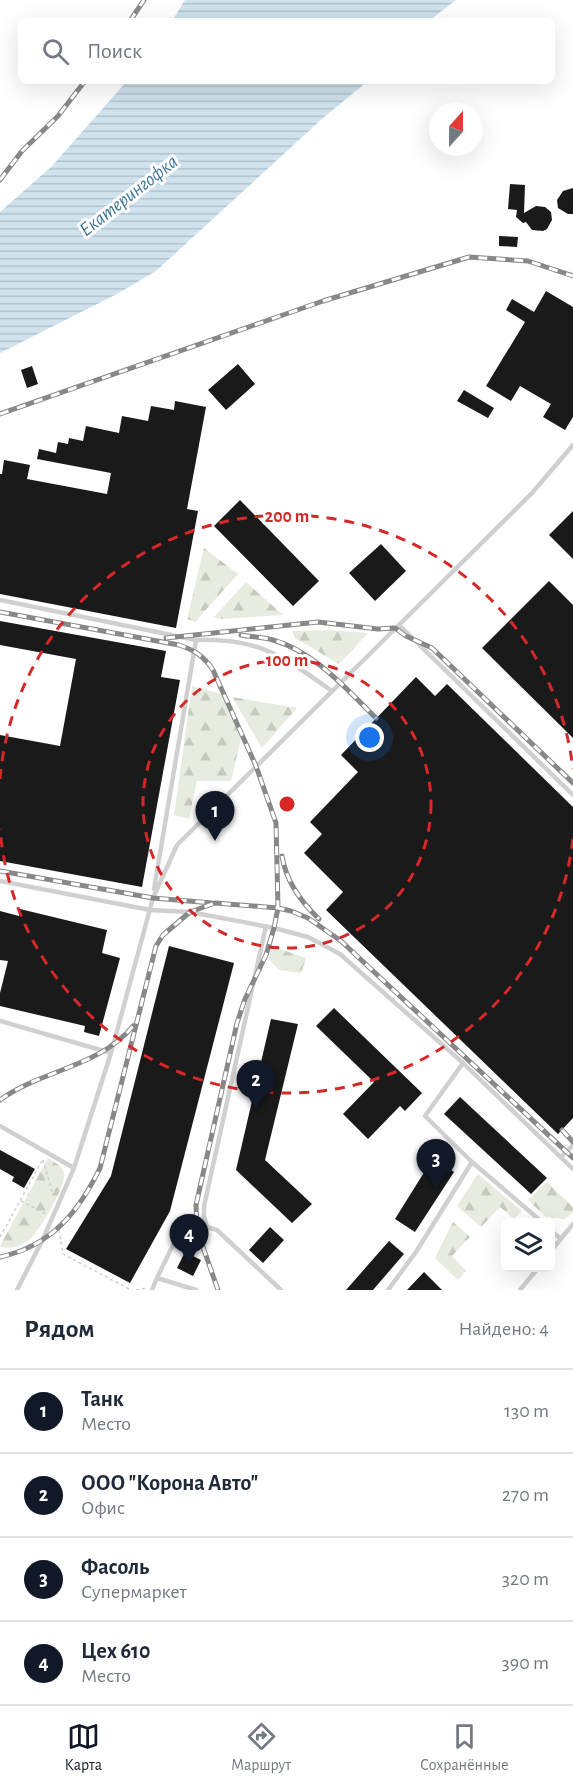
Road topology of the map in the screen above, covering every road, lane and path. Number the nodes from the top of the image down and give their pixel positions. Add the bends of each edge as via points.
1 (573, 445) edge
2 (0, 600) edge
3 (399, 624) junction
4 (196, 640) junction
5 (332, 691) junction
6 (573, 795) edge
7 (0, 881) edge
8 (153, 898) junction
9 (150, 910) junction
10 (266, 926) junction
11 (0, 1021) edge
12 (111, 1053) junction
13 (463, 1063) junction
14 (0, 1126) edge
15 (573, 1145) edge
16 (561, 1157) junction
17 (472, 1162) junction
18 (74, 1168) junction
19 (573, 1168) edge
20 (20, 1201) junction
21 (56, 1210) junction
22 (53, 1217) junction
23 (537, 1218) edge
24 (573, 1224) edge
25 (207, 1227) junction
26 (555, 1234) edge
27 (0, 1237) edge
28 (561, 1239) junction
29 (555, 1246) edge
30 (535, 1272) edge
31 (157, 1278) junction
32 (17, 1290) edge
33 (131, 1290) edge
34 (152, 1290) edge
35 (196, 1290) edge
36 (281, 1290) edge
37 (388, 1290) edge
38 (520, 1290) edge

1 - 3 lane via 532,493
2 - 4 lane
3 - 5 lane
3 - 6 lane
4 - 5 lane via 267,649
4 - 8 lane
5 - 8 lane via 177,845
7 - 9 lane
8 - 9 lane
9 - 10 lane via 190,912
9 - 12 lane
10 - 13 lane via 308,937 340,954
10 - 25 lane via 204,1206
11 - 12 lane
12 - 18 lane
13 - 16 lane
13 - 17 lane via 426,1116
14 - 18 lane
15 - 16 lane
16 - 19 lane
17 - 23 lane
17 - 37 lane
18 - 21 lane
20 - 21 path via 43,1160
20 - 22 path
20 - 27 path
21 - 22 lane
21 - 33 path via 63,1254
22 - 32 lane
24 - 28 lane
25 - 31 lane via 183,1234 173,1245
25 - 36 lane via 217,1230
26 - 28 lane
28 - 29 lane
30 - 38 lane
31 - 34 lane
31 - 35 lane

